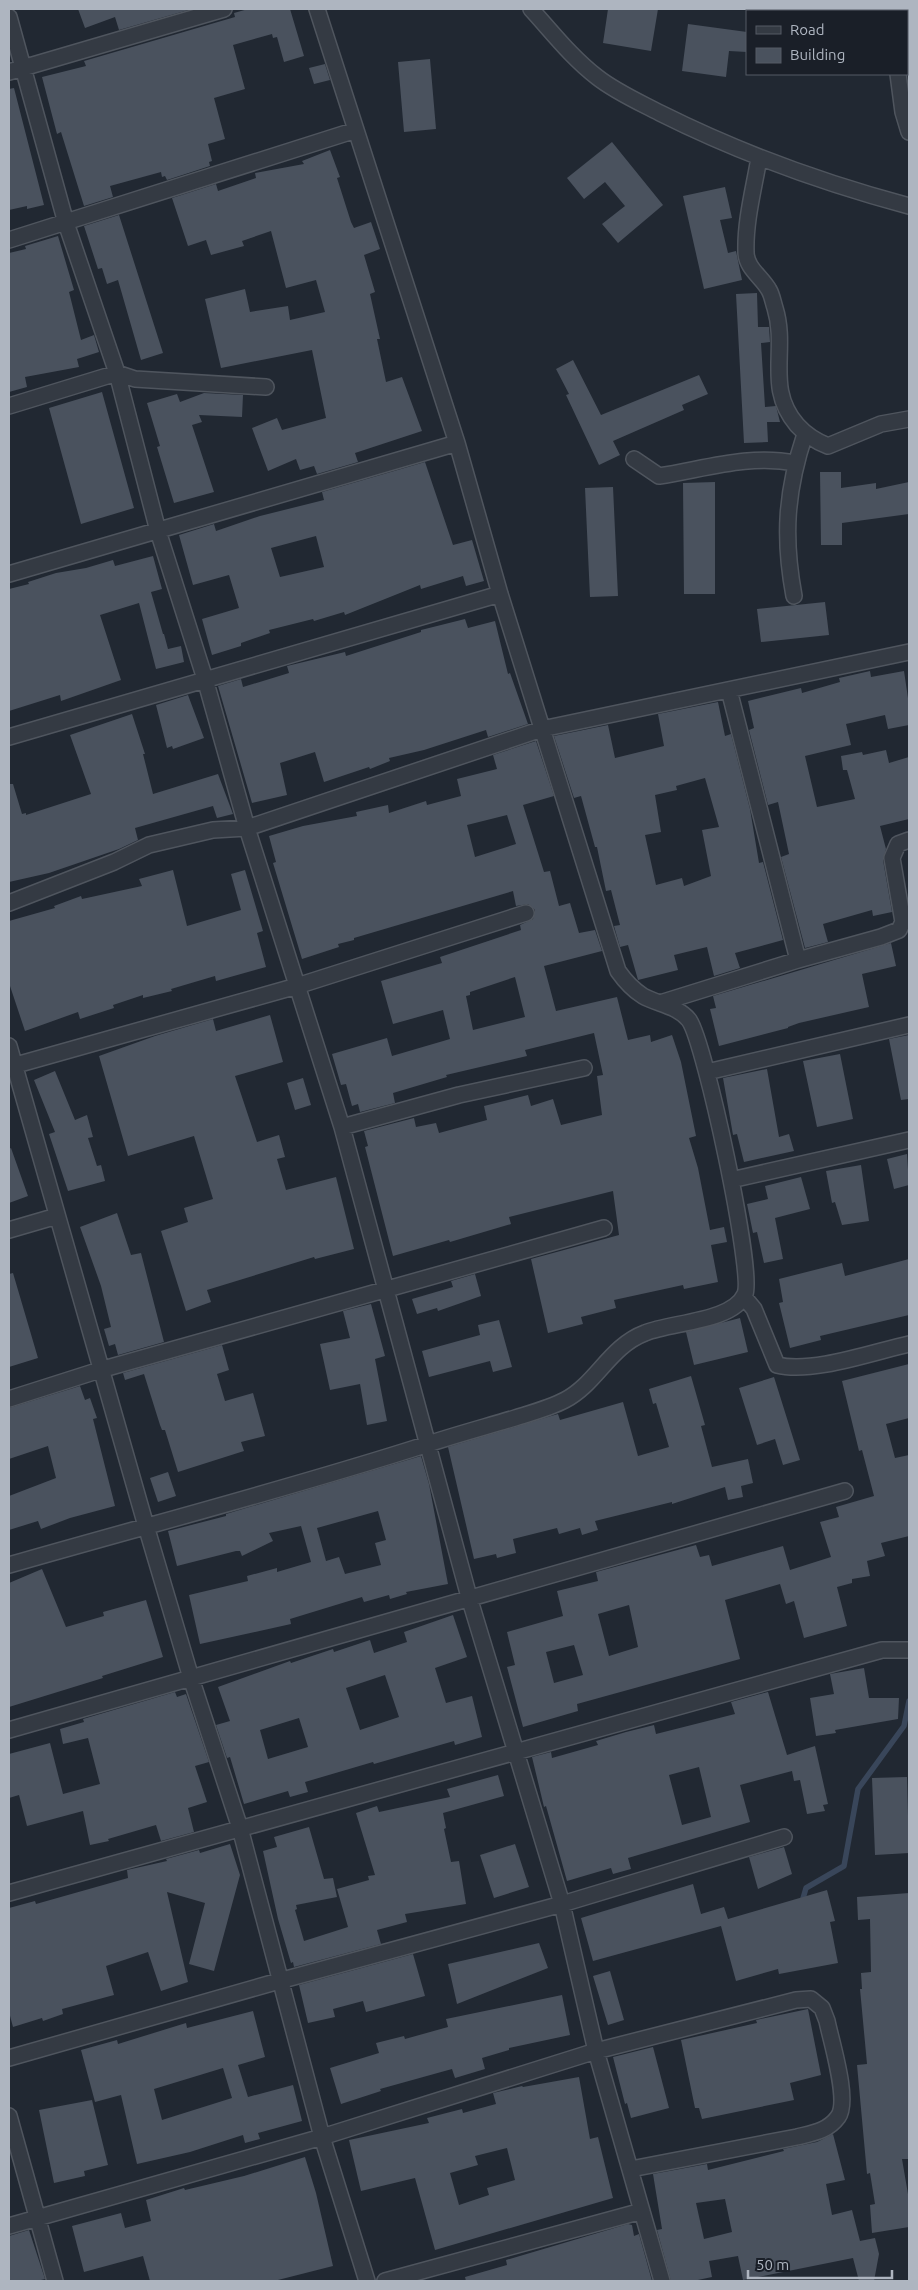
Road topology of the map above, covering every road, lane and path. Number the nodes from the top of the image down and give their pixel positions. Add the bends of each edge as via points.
1 (224, 9) edge
2 (317, 9) edge
3 (531, 9) edge
4 (9, 17) edge
5 (24, 68) junction
6 (9, 72) edge
7 (898, 75) edge
8 (356, 130) junction
9 (909, 132) edge
10 (759, 158) junction
11 (909, 206) edge
12 (66, 223) junction
13 (9, 240) edge
14 (117, 372) junction
15 (266, 387) dead end
16 (9, 406) edge
17 (909, 419) edge
18 (805, 434) junction
19 (457, 443) junction
20 (634, 459) dead end
21 (795, 463) junction
22 (158, 531) junction
23 (9, 574) edge
24 (500, 594) junction
25 (794, 596) dead end
26 (909, 652) edge
27 (206, 679) junction
28 (729, 690) junction
29 (542, 729) junction
30 (9, 737) edge
31 (247, 828) junction
32 (909, 840) edge
33 (9, 903) edge
34 (526, 913) dead end
35 (798, 960) junction
36 (297, 986) junction
37 (660, 1003) junction
38 (909, 1025) edge
39 (9, 1046) edge
40 (12, 1067) edge
41 (584, 1068) dead end
42 (707, 1072) junction
43 (342, 1127) junction
44 (909, 1140) edge
45 (731, 1180) junction
46 (57, 1216) junction
47 (604, 1228) dead end
48 (9, 1230) edge
49 (386, 1289) junction
50 (744, 1296) junction
51 (909, 1344) edge
52 (100, 1370) junction
53 (9, 1399) edge
54 (427, 1444) junction
55 (845, 1491) dead end
56 (146, 1526) junction
57 (9, 1565) edge
58 (469, 1597) junction
59 (909, 1650) edge
60 (191, 1678) junction
61 (9, 1730) edge
62 (514, 1750) junction
63 (240, 1828) junction
64 (784, 1837) dead end
65 (9, 1893) edge
66 (562, 1904) junction
67 (279, 1981) junction
68 (596, 2051) junction
69 (9, 2058) edge
70 (9, 2116) edge
71 (322, 2137) junction
72 (631, 2169) junction
73 (642, 2211) junction
74 (37, 2218) junction
75 (9, 2226) edge
76 (55, 2281) edge
77 (367, 2281) edge
78 (385, 2281) edge
79 (662, 2281) edge

1 - 5 street
2 - 8 street
3 - 10 street via 598,79 687,126
4 - 5 street
5 - 6 street
5 - 12 street
7 - 9 street
8 - 12 street
8 - 19 street
10 - 11 street via 846,189
10 - 18 street via 746,235 746,254 749,266 769,290 777,314 780,396 788,415
12 - 13 street
12 - 14 street
14 - 15 street via 135,379
14 - 16 street
14 - 22 street
17 - 18 street via 881,424 828,446
18 - 21 street
19 - 22 street
19 - 24 street
20 - 21 street via 659,476 738,461 775,459
21 - 25 street via 786,524 787,560
22 - 23 street
22 - 27 street
24 - 27 street
24 - 29 street
26 - 28 street
27 - 30 street
27 - 31 street
28 - 29 street
28 - 35 street
29 - 31 street
29 - 37 street via 618,971 630,988
31 - 33 street via 213,830 149,846
31 - 36 street
32 - 35 street via 898,844 892,858 903,922 899,930
34 - 36 street
35 - 37 street
36 - 40 street
36 - 43 street
37 - 42 street via 689,1020
38 - 42 street
39 - 40 street
40 - 46 street
41 - 43 street
42 - 45 street
43 - 49 street
44 - 45 street
45 - 50 street via 746,1270
46 - 48 street
46 - 52 street
47 - 49 street
49 - 52 street
49 - 54 street
50 - 51 street via 754,1309 777,1364 788,1368 812,1366
50 - 54 street via 734,1308 644,1333 626,1342 566,1400
52 - 53 street
52 - 56 street
54 - 56 street via 378,1461
54 - 58 street
55 - 58 street
56 - 57 street
56 - 60 street
58 - 60 street
58 - 62 street
59 - 62 street via 882,1650
60 - 61 street
60 - 63 street
62 - 63 street
62 - 66 street
63 - 65 street
63 - 67 street
64 - 66 street
66 - 67 street
66 - 68 street
67 - 69 street
67 - 71 street
68 - 71 street
68 - 72 street
68 - 72 street via 796,2000 811,1999 822,2008 827,2021 843,2100 840,2116 830,2126 797,2137
70 - 74 street
71 - 74 street
71 - 77 street
72 - 73 street
73 - 78 street
73 - 79 street
74 - 75 street
74 - 76 street

